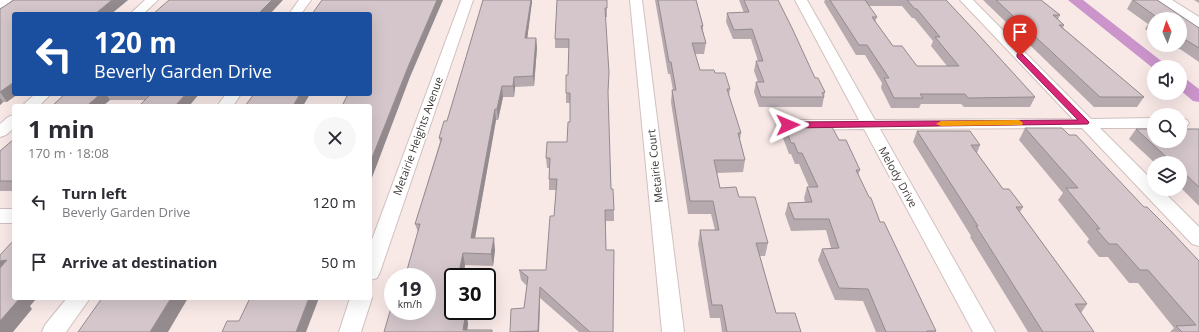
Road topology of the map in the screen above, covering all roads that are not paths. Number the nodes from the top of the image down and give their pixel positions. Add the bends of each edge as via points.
1 (6, 0) edge
2 (152, 0) edge
3 (305, 0) edge
4 (467, 0) edge
5 (636, 0) edge
6 (801, 0) edge
7 (966, 0) edge
8 (1164, 0) edge
9 (0, 4) edge
10 (138, 12) edge
11 (296, 12) edge
12 (1199, 23) edge
13 (42, 96) edge
14 (32, 104) edge
15 (12, 122) edge
16 (1085, 122) junction
17 (1147, 123) edge
18 (869, 124) junction
19 (788, 125) edge
20 (0, 132) edge
21 (0, 216) edge
22 (12, 216) edge
23 (1199, 239) edge
24 (372, 266) edge
25 (77, 300) edge
26 (360, 300) edge
27 (53, 332) edge
28 (350, 332) edge
29 (673, 332) edge
30 (984, 332) edge

1 - 9 street
2 - 10 street
3 - 11 street
4 - 24 street, Metairie Heights Avenue
5 - 29 street, Metairie Court
6 - 18 street, Melody Drive
7 - 16 street
8 - 12 street
13 - 14 street
15 - 20 street
16 - 17 street
16 - 18 street
16 - 23 street
18 - 19 street
18 - 30 street, Melody Drive
21 - 22 street
25 - 27 street
26 - 28 street

